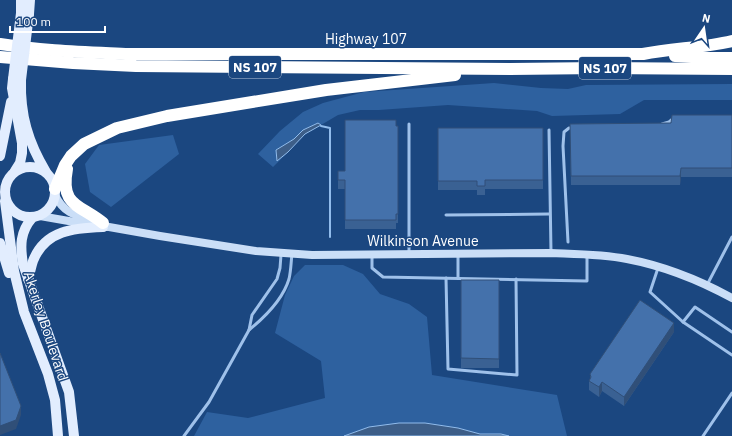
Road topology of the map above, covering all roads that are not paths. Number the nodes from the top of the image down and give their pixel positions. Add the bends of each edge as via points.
1 (21, 0) edge
2 (30, 0) edge
3 (25, 14) junction
4 (0, 41) edge
5 (732, 41) edge
6 (0, 44) edge
7 (76, 52) junction
8 (643, 54) junction
9 (0, 57) edge
10 (732, 58) edge
11 (510, 69) junction
12 (732, 69) edge
13 (16, 82) junction
14 (678, 116) edge
15 (409, 124) dead end
16 (658, 124) edge
17 (575, 128) edge
18 (549, 130) dead end
19 (0, 156) edge
20 (71, 156) junction
21 (15, 171) junction
22 (46, 172) junction
23 (55, 192) junction
24 (5, 201) junction
25 (549, 214) junction
26 (446, 215) dead end
27 (36, 217) junction
28 (105, 226) junction
29 (732, 237) edge
30 (568, 242) dead end
31 (0, 243) edge
32 (726, 249) junction
33 (732, 250) edge
34 (281, 253) junction
35 (551, 253) junction
36 (292, 254) junction
37 (372, 254) junction
38 (409, 254) junction
39 (458, 254) junction
40 (587, 254) junction
41 (659, 266) junction
42 (446, 278) junction
43 (458, 278) junction
44 (28, 279) junction
45 (516, 279) junction
46 (707, 285) junction
47 (732, 298) edge
48 (24, 312) junction
49 (683, 322) junction
50 (250, 330) junction
51 (732, 332) edge
52 (732, 354) edge
53 (732, 393) edge
54 (58, 436) edge
55 (74, 436) edge
56 (184, 436) edge
57 (703, 436) edge

1 - 3 main road
2 - 3 main road
3 - 13 main road, bridge
4 - 7 highway
5 - 8 highway, Highway 107 / NS 107
6 - 7 highway, Highway 107 / NS 107
7 - 8 highway, Highway 107 / NS 107 via 194,55
8 - 10 highway
9 - 11 highway, Highway 107 / NS 107 via 74,64 136,66
11 - 12 highway, Highway 107 / NS 107
11 - 20 highway via 326,90 167,116 118,128 84,144
13 - 19 main road
13 - 21 main road via 22,153
13 - 22 main road via 27,134
14 - 16 lane via 669,122
15 - 38 lane
17 - 30 lane via 569,128 564,132 563,168
18 - 25 lane
20 - 23 highway
20 - 28 highway via 65,177 67,194 73,203
21 - 22 main road via 30,167
21 - 24 main road via 5,184
22 - 23 main road via 53,182
23 - 27 main road via 50,208
23 - 28 street, Wilkinson Avenue via 59,204 65,210
24 - 27 main road via 16,214
24 - 48 main road, Akerley Boulevard via 14,271
25 - 26 lane
25 - 35 lane
27 - 28 street, Wilkinson Avenue
27 - 44 main road, Akerley Boulevard via 27,223 21,241 23,264
28 - 34 street, Wilkinson Avenue via 208,244
28 - 44 main road via 61,232 51,238 33,260
29 - 32 lane
31 - 48 main road
32 - 33 lane
32 - 46 lane
34 - 36 street, Wilkinson Avenue
34 - 50 lane via 277,279 252,315
35 - 39 street, Wilkinson Avenue
35 - 40 street, Wilkinson Avenue
36 - 37 street, Wilkinson Avenue
36 - 50 lane via 288,280 283,292
37 - 38 street, Wilkinson Avenue
37 - 42 lane via 372,268 383,277
38 - 39 street, Wilkinson Avenue
39 - 43 lane
40 - 41 street, Wilkinson Avenue
40 - 45 lane via 587,281
41 - 46 street, Wilkinson Avenue
41 - 49 lane via 650,292
42 - 43 lane
42 - 45 lane via 448,369 517,375
43 - 45 lane
44 - 55 main road, Akerley Boulevard via 69,392
46 - 47 street, Wilkinson Avenue
48 - 54 main road, Akerley Boulevard via 48,374 55,400
49 - 51 lane via 694,307
49 - 52 lane
50 - 56 lane via 209,402
53 - 57 lane

